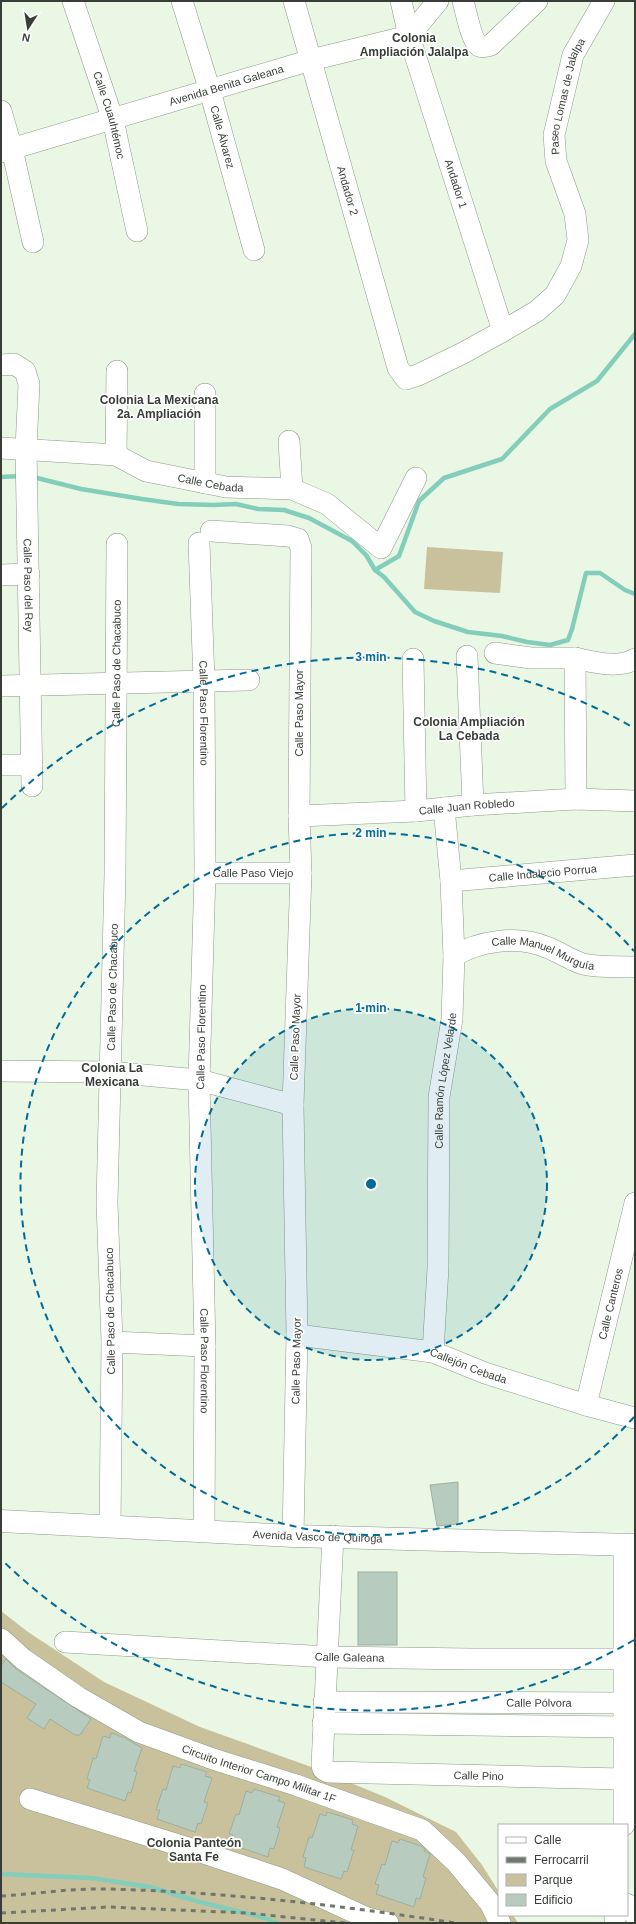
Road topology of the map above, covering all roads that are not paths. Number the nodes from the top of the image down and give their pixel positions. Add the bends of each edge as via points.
1 (73, 1) edge
2 (182, 1) edge
3 (294, 1) edge
4 (401, 1) edge
5 (438, 1) edge
6 (463, 1) edge
7 (537, 1) edge
8 (604, 1) edge
9 (409, 36) junction
10 (311, 60) junction
11 (210, 91) junction
12 (1, 111) edge
13 (113, 120) junction
14 (7, 151) edge
15 (137, 232) dead end
16 (33, 242) dead end
17 (254, 250) dead end
18 (503, 332) junction
19 (1, 365) edge
20 (117, 371) dead end
21 (406, 379) joint
22 (205, 394) dead end
23 (289, 441) dead end
24 (1, 448) edge
25 (26, 454) junction
26 (116, 455) junction
27 (416, 478) dead end
28 (205, 483) junction
29 (292, 489) junction
30 (298, 539) joint
31 (117, 544) dead end
32 (29, 574) junction
33 (1, 575) edge
34 (495, 653) dead end
35 (467, 656) dead end
36 (576, 658) junction
37 (413, 660) dead end
38 (635, 660) edge
39 (249, 680) dead end
40 (204, 681) junction
41 (115, 683) junction
42 (1, 686) edge
43 (32, 686) junction
44 (1, 765) edge
45 (32, 765) junction
46 (32, 786) dead end
47 (576, 799) junction
48 (635, 801) edge
49 (473, 804) junction
50 (444, 808) junction
51 (416, 811) junction
52 (299, 816) junction
53 (635, 865) edge
54 (205, 873) junction
55 (301, 873) junction
56 (451, 881) junction
57 (454, 956) junction
58 (635, 967) edge
59 (1, 1071) edge
60 (110, 1072) junction
61 (199, 1080) junction
62 (293, 1105) junction
63 (635, 1203) edge
64 (297, 1335) junction
65 (112, 1342) junction
66 (205, 1346) junction
67 (433, 1352) junction
68 (586, 1405) junction
69 (635, 1418) edge
70 (1, 1521) edge
71 (110, 1526) junction
72 (204, 1531) junction
73 (293, 1536) junction
74 (333, 1536) junction
75 (630, 1545) edge
76 (1, 1639) edge
77 (65, 1642) dead end
78 (328, 1657) junction
79 (629, 1660) edge
80 (324, 1702) junction
81 (455, 1703) junction
82 (623, 1703) junction
83 (323, 1723) junction
84 (456, 1725) junction
85 (624, 1727) junction
86 (629, 1778) edge
87 (30, 1799) dead end
88 (624, 1824) edge
89 (628, 1905) edge
90 (635, 1915) edge
91 (388, 1923) edge
92 (500, 1923) edge

1 - 13 street, Calle Cuauhtémoc
2 - 11 street, Calle Álvarez
3 - 10 street, Andador 2
4 - 9 street, Andador 1
5 - 9 street
6 - 7 street via 474,39 479,46 484,47 491,45
8 - 18 street, Paseo Lomas de Jalalpa via 573,55 554,135 556,161 575,214 578,240 571,266 555,295
9 - 10 street, Avenida Benita Galeana
9 - 18 street, Andador 1
10 - 11 street, Avenida Benita Galeana
10 - 21 street, Andador 2 via 398,368
11 - 13 street, Avenida Benita Galeana
11 - 17 street, Calle Álvarez
12 - 14 street
13 - 14 street, Avenida Benita Galeana
13 - 15 street, Calle Cuauhtémoc
14 - 16 street
18 - 21 street, Paseo Lomas de Jalalpa
19 - 25 street, Calle Paso del Rey via 14,364 25,371 29,384
20 - 26 street
22 - 28 street
23 - 29 street
24 - 25 street, Calle Cebada
25 - 26 street, Calle Cebada
25 - 32 street, Calle Paso del Rey
26 - 28 street, Calle Cebada via 146,471
27 - 29 street, Calle Cebada via 381,548 327,504
28 - 29 street, Calle Cebada via 226,487
30 - 40 street, Calle Paso Florentino via 288,536 205,537
30 - 52 street, Calle Paso Mayor via 301,548
31 - 41 street, Calle Paso de Chacabuco
32 - 33 street
32 - 43 street, Calle Paso del Rey
34 - 36 street via 531,658
35 - 49 street
36 - 38 street via 604,664 629,663
36 - 47 street
37 - 51 street
39 - 40 street
40 - 41 street
40 - 54 street, Calle Paso Florentino
41 - 43 street
41 - 60 street, Calle Paso de Chacabuco via 115,875
42 - 43 street
43 - 45 street, Calle Paso del Rey
44 - 45 street
45 - 46 street, Calle Paso del Rey
47 - 48 street, Calle Juan Robledo
47 - 49 street, Calle Juan Robledo
49 - 50 street, Calle Juan Robledo
50 - 51 street, Calle Juan Robledo
50 - 56 street, Calle Ramón López Velarde
51 - 52 street, Calle Juan Robledo
52 - 55 street, Calle Paso Mayor
53 - 56 street, Calle Indalecio Porrua
54 - 55 street, Calle Paso Viejo
54 - 61 street, Calle Paso Florentino
55 - 62 street, Calle Paso Mayor
56 - 57 street, Calle Ramón López Velarde
57 - 58 street, Calle Manuel Murguía via 468,948 486,943 527,942 545,946 581,963 594,966
57 - 67 street, Calle Ramón López Velarde via 452,1020 439,1097 438,1268
59 - 60 street
60 - 61 street
60 - 65 street, Calle Paso de Chacabuco via 106,1203
61 - 62 street
61 - 66 street, Calle Paso Florentino
62 - 64 street, Calle Paso Mayor
63 - 68 street, Calle Canteros
64 - 67 street, Callejón Cebada
64 - 73 street, Calle Paso Mayor
65 - 66 street
65 - 71 street, Calle Paso de Chacabuco
66 - 72 street, Calle Paso Florentino
67 - 68 street, Callejón Cebada via 485,1373
68 - 69 street, Callejón Cebada
70 - 71 main road, Avenida Vasco de Quiroga
71 - 72 main road, Avenida Vasco de Quiroga
72 - 73 main road, Avenida Vasco de Quiroga
73 - 74 main road, Avenida Vasco de Quiroga
74 - 75 main road, Avenida Vasco de Quiroga
74 - 78 street
75 - 79 street
76 - 92 street, Circuito Interior Campo Militar 1F via 23,1659 78,1697 139,1732 422,1830 456,1862 490,1903
77 - 78 street, Calle Galeana
78 - 79 street, Calle Galeana
78 - 80 street
79 - 82 street
80 - 81 street, Calle Pólvora
80 - 83 street
81 - 82 street, Calle Pólvora
81 - 84 street
82 - 85 street
83 - 84 street, Calle Pólvora
83 - 86 street, Calle Pino via 322,1765 328,1772
84 - 85 street, Calle Pólvora
85 - 86 street
86 - 88 street
87 - 91 street via 282,1879 367,1918
89 - 90 street

